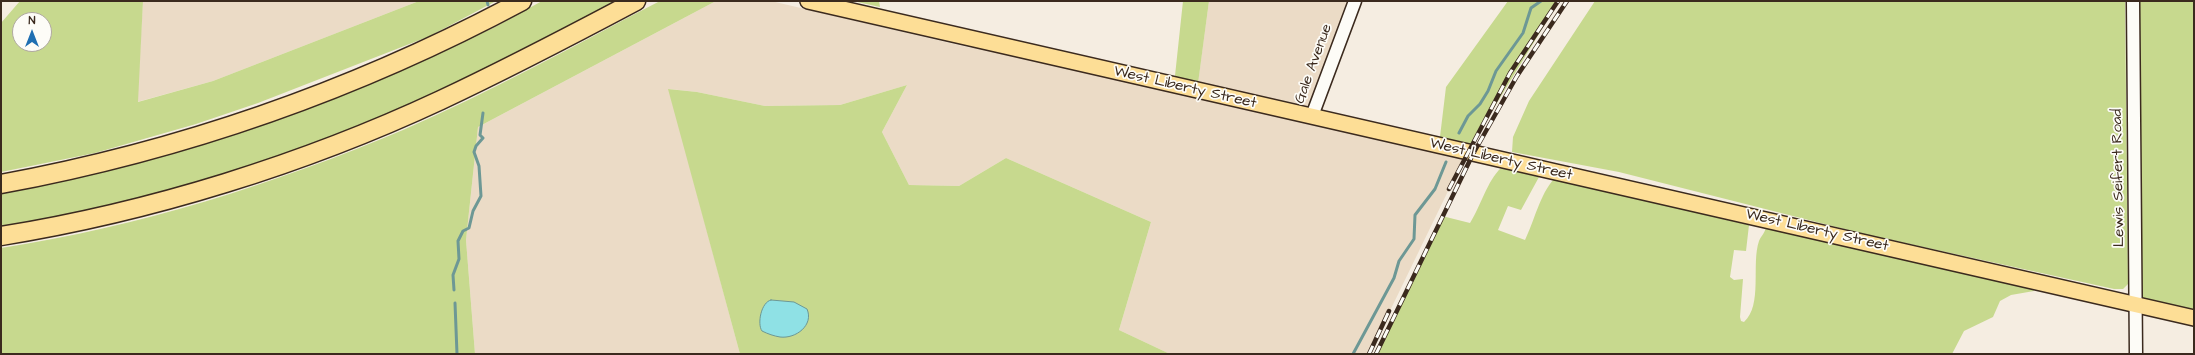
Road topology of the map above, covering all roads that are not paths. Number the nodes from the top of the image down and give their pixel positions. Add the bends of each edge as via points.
1 (522, 1) edge
2 (636, 1) edge
3 (808, 1) edge
4 (1355, 1) edge
5 (2133, 1) edge
6 (1312, 116) junction
7 (1, 184) edge
8 (1, 236) edge
9 (2137, 304) junction
10 (2194, 318) edge
11 (2136, 354) edge

1 - 7 highway via 408,59 289,106 180,142
2 - 8 highway via 440,100 305,156 136,207
3 - 6 main road, West Liberty Street
4 - 6 street, Gale Avenue
5 - 9 street, Lewis Seifert Road
6 - 9 main road, West Liberty Street
9 - 10 main road, West Liberty Street
9 - 11 street, Lewis Seifert Road

